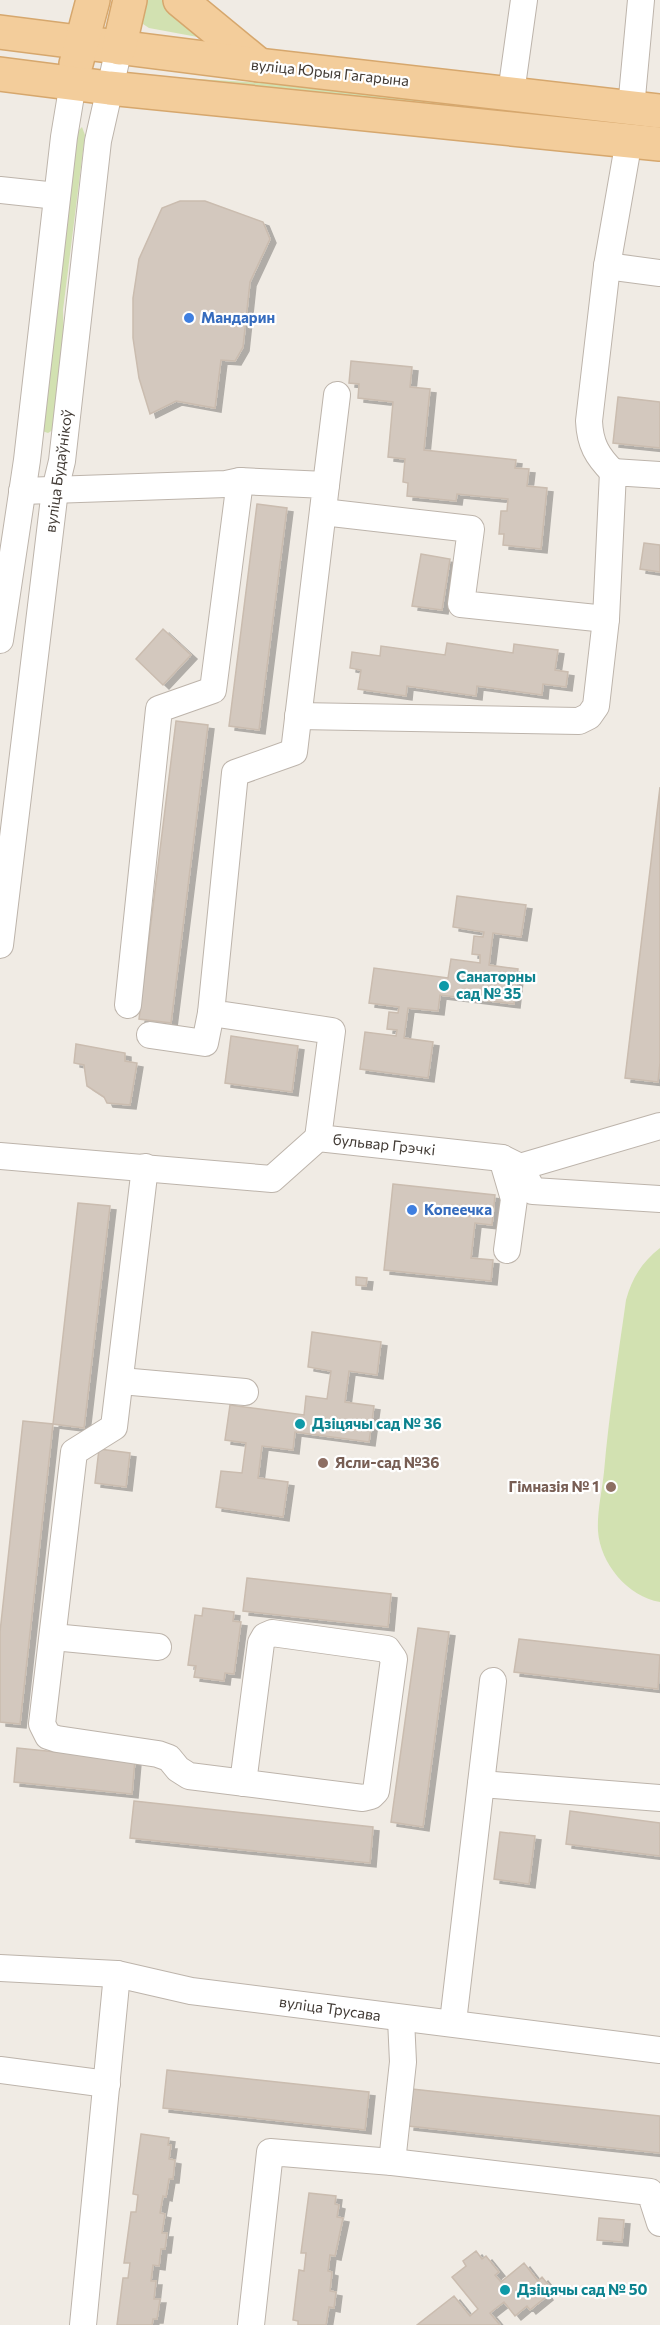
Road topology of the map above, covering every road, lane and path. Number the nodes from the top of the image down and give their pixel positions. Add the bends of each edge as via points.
1 (93, 0) edge
2 (130, 0) edge
3 (180, 0) edge
4 (524, 0) edge
5 (641, 0) edge
6 (0, 32) edge
7 (80, 43) junction
8 (119, 48) junction
9 (259, 65) junction
10 (0, 74) edge
11 (73, 83) junction
12 (109, 88) junction
13 (511, 93) junction
14 (645, 110) edge
15 (644, 142) edge
16 (0, 190) edge
17 (57, 196) junction
18 (607, 266) junction
19 (660, 273) edge
20 (337, 395) dead end
21 (613, 472) junction
22 (660, 476) edge
23 (240, 481) junction
24 (326, 485) junction
25 (55, 490) junction
26 (22, 491) junction
27 (322, 512) junction
28 (606, 619) junction
29 (0, 640) edge
30 (298, 716) junction
31 (10, 788) edge
32 (0, 945) edge
33 (128, 1005) dead end
34 (211, 1013) junction
35 (150, 1035) dead end
36 (660, 1126) edge
37 (318, 1138) junction
38 (0, 1156) edge
39 (511, 1163) junction
40 (145, 1167) junction
41 (660, 1198) edge
42 (507, 1250) dead end
43 (121, 1381) junction
44 (245, 1392) dead end
45 (54, 1637) junction
46 (158, 1647) dead end
47 (493, 1681) dead end
48 (243, 1783) junction
49 (481, 1784) junction
50 (660, 1798) edge
51 (0, 1968) edge
52 (117, 1974) junction
53 (401, 2019) junction
54 (453, 2022) junction
55 (660, 2050) edge
56 (0, 2070) edge
57 (107, 2084) junction
58 (392, 2162) junction
59 (660, 2223) edge
60 (83, 2325) edge
61 (251, 2325) edge

1 - 7 main road
2 - 8 main road, вуліца Будаўнікоў
3 - 9 main road
4 - 13 street
5 - 14 street
6 - 7 main road, вуліца Юрыя Гагарына
7 - 8 main road, вуліца Юрыя Гагарына
7 - 11 main road
8 - 9 main road, вуліца Юрыя Гагарына
8 - 12 street, вуліца Будаўнікоў
9 - 13 main road, вуліца Юрыя Гагарына
10 - 11 main road
11 - 12 main road
11 - 17 street
12 - 15 main road
12 - 25 street, вуліца Будаўнікоў via 98,141 62,461
13 - 14 main road, вуліца Юрыя Гагарына
15 - 18 street
16 - 17 street
17 - 26 street
18 - 19 street
18 - 21 street via 589,422 590,441
20 - 24 street
21 - 22 street
21 - 28 street
23 - 24 street
23 - 25 street
23 - 33 street via 213,690 159,709
24 - 27 street
25 - 26 street
25 - 31 street, вуліца Будаўнікоў
26 - 29 street
27 - 28 street via 471,529 461,604
27 - 30 street
28 - 30 street via 596,706 579,721
30 - 34 street via 294,752 235,773
31 - 32 street, вуліца Будаўнікоў
34 - 35 street via 205,1043
34 - 37 street via 332,1031
36 - 39 street
37 - 39 street, бульвар Грэчкі
37 - 40 street, бульвар Грэчкі via 272,1179
38 - 40 street, бульвар Грэчкі
39 - 41 street via 532,1191
39 - 42 street via 514,1199
40 - 43 street
43 - 44 street
43 - 45 street via 114,1427 74,1452
45 - 46 street
45 - 48 street via 42,1724 48,1736 158,1754 169,1758 189,1776
47 - 49 street
48 - 48 street via 371,1796 376,1791 392,1653 387,1649 272,1633 264,1636
49 - 50 street
49 - 54 street
51 - 52 street, вуліца Трусава
52 - 53 street, вуліца Трусава via 191,1991
52 - 57 street
53 - 54 street, вуліца Трусава
53 - 58 street via 403,2062
54 - 55 street, вуліца Трусава
56 - 57 street
57 - 60 street
58 - 59 street via 650,2192
58 - 61 street via 270,2152

